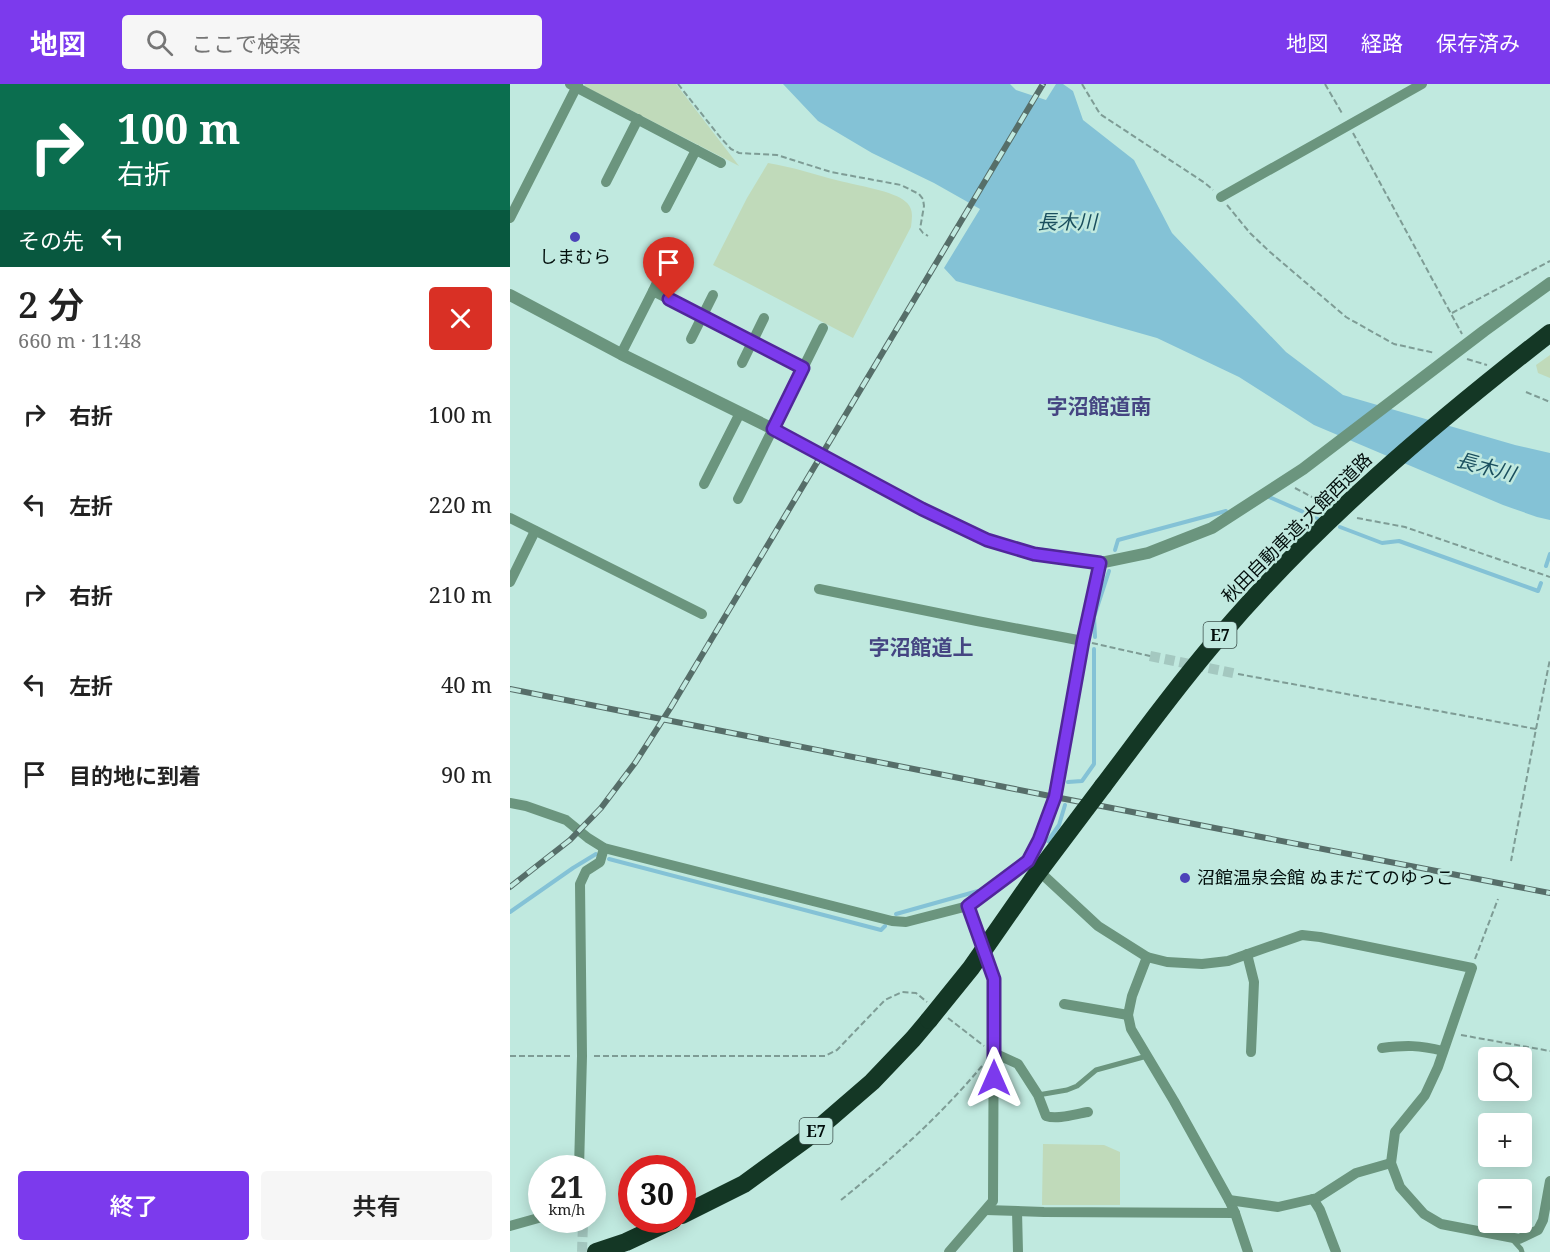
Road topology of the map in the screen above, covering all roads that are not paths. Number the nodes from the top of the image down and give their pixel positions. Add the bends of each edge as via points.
1 (1422, 84) edge
2 (575, 85) edge
3 (638, 119) junction
4 (696, 150) junction
5 (721, 163) dead end
6 (606, 182) dead end
7 (1221, 197) road end
8 (666, 208) dead end
9 (510, 218) edge
10 (665, 265) dead end
11 (1550, 284) edge
12 (653, 291) junction
13 (713, 295) dead end
14 (510, 296) edge
15 (703, 316) junction
16 (764, 318) dead end
17 (823, 328) dead end
18 (1550, 333) edge
19 (691, 339) dead end
20 (753, 342) junction
21 (621, 354) junction
22 (742, 363) dead end
23 (803, 368) junction
24 (740, 413) junction
25 (773, 429) junction
26 (704, 484) dead end
27 (738, 499) dead end
28 (510, 518) edge
29 (535, 531) junction
30 (1100, 563) junction
31 (510, 582) edge
32 (819, 589) dead end
33 (702, 614) dead end
34 (1083, 641) junction
35 (510, 803) edge
36 (604, 848) junction
37 (1028, 861) junction
38 (968, 906) junction
39 (1247, 954) junction
40 (1148, 957) junction
41 (1064, 1004) dead end
42 (1128, 1016) junction
43 (1382, 1048) dead end
44 (1443, 1051) junction
45 (1251, 1052) dead end
46 (994, 1053) junction
47 (1147, 1056) junction
48 (1038, 1095) junction
49 (1088, 1112) dead end
50 (579, 1155) edge
51 (1391, 1163) junction
52 (1550, 1181) edge
53 (1313, 1199) junction
54 (1229, 1200) junction
55 (696, 1208) edge
56 (986, 1210) junction
57 (1017, 1211) junction
58 (1235, 1213) junction
59 (528, 1221) edge
60 (510, 1226) edge
61 (645, 1233) edge
62 (1510, 1237) junction
63 (596, 1252) edge
64 (949, 1252) edge
65 (1018, 1252) edge
66 (1248, 1252) edge
67 (1336, 1252) edge
68 (1522, 1252) edge

1 - 7 street
2 - 3 street
2 - 9 street
3 - 4 street
3 - 6 street
4 - 5 street
4 - 8 street
10 - 12 street
11 - 30 street via 1303,469 1212,528 1148,553
12 - 15 street
12 - 21 street
13 - 15 street
14 - 21 street
15 - 19 street
15 - 20 street
16 - 20 street
17 - 23 street
18 - 55 highway, 秋田自動車道;大館西道路 / E7, bridge via 1416,441 1283,567 1220,636 1102,786 971,968 872,1082 806,1139 744,1184
20 - 22 street
20 - 23 street
21 - 24 street
23 - 25 street
24 - 25 street
24 - 26 street
25 - 27 street
25 - 30 street via 987,540 1034,554
28 - 29 street
29 - 31 street
29 - 33 street
30 - 34 street
32 - 34 street
34 - 37 street via 1055,797
35 - 36 street via 566,820
36 - 38 street via 892,921 906,922
36 - 50 street via 600,862 586,871 580,884
37 - 38 street
37 - 40 street via 1098,926
38 - 46 street via 994,979
39 - 40 street via 1202,964
39 - 44 street via 1302,936 1320,937 1472,968
39 - 45 street via 1254,982
40 - 42 street
41 - 42 street
42 - 47 street
43 - 44 street via 1405,1045
44 - 51 street via 1425,1095 1395,1132
46 - 48 street via 1018,1064
46 - 56 street via 993,1201
47 - 48 lane via 1096,1070 1067,1090
47 - 54 street
48 - 49 street via 1050,1118
51 - 53 street via 1356,1173
51 - 62 street via 1400,1187 1424,1214 1441,1224
52 - 62 street via 1538,1230 1519,1239
53 - 54 street via 1278,1207
53 - 67 street
54 - 58 street
56 - 57 street
56 - 64 street
57 - 58 street
57 - 65 street
58 - 66 street
59 - 60 street
61 - 63 highway
62 - 68 lane

